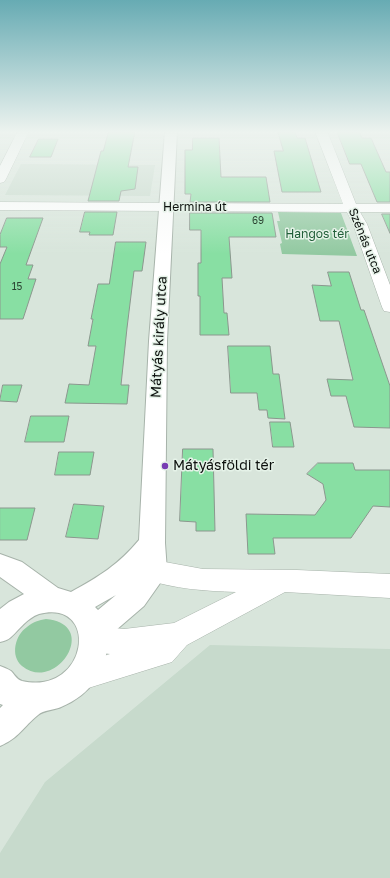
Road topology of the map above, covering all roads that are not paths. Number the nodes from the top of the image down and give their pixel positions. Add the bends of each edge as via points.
1 (168, 172) edge
2 (337, 172) edge
3 (0, 206) edge
4 (165, 206) junction
5 (351, 207) junction
6 (390, 208) edge
7 (390, 307) edge
8 (152, 543) junction
9 (0, 565) edge
10 (154, 571) junction
11 (282, 581) junction
12 (390, 586) edge
13 (63, 603) junction
14 (0, 629) edge
15 (94, 635) junction
16 (177, 636) junction
17 (82, 676) junction
18 (0, 681) edge
19 (32, 699) junction
20 (0, 730) edge

1 - 4 street, Mátyás király utca
2 - 5 street, Szénás utca
3 - 4 street, Hermina út
4 - 5 street, Hermina út
4 - 8 street, Mátyás király utca
5 - 6 street, Hermina út
5 - 7 street, Szénás utca via 360,224
8 - 10 street, Mátyás király utca
8 - 13 street via 134,565 111,584
9 - 13 street via 13,570
10 - 11 street via 203,580
10 - 15 street via 134,597
11 - 12 street
11 - 16 street
13 - 14 street via 37,602 10,617
13 - 15 street via 86,616
15 - 16 street via 124,642
15 - 17 street via 94,652
16 - 17 street via 162,652
17 - 19 street via 69,688 52,696
18 - 19 street via 8,692
19 - 20 street

